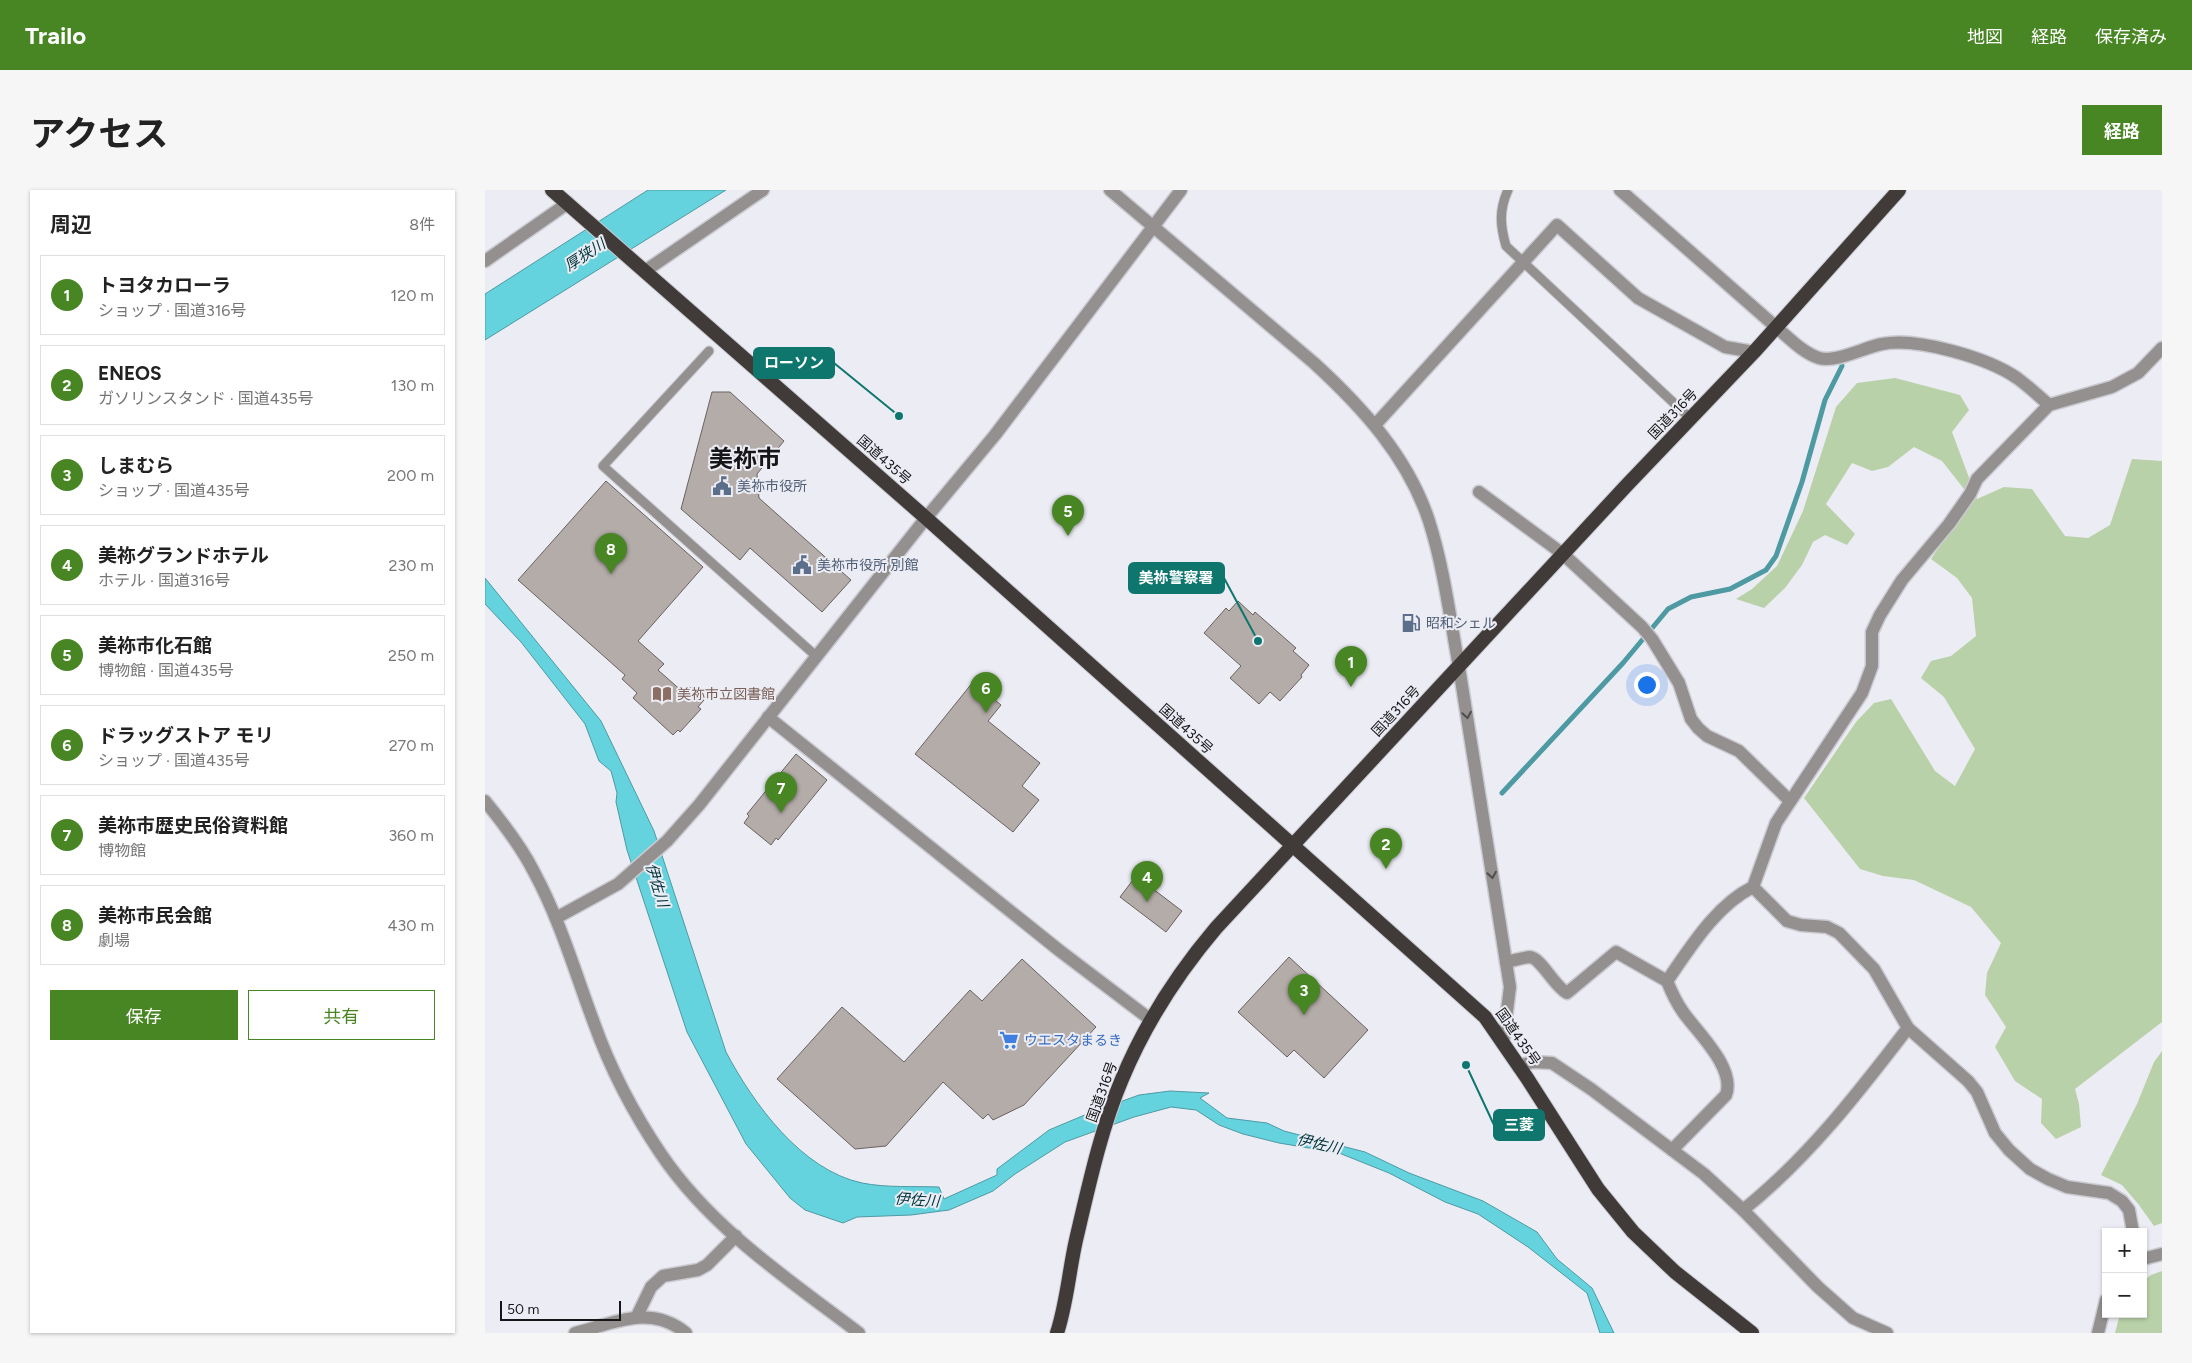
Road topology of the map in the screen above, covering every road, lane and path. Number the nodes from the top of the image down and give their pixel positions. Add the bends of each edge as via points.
1 (552, 190) edge
2 (763, 190) edge
3 (1110, 190) edge
4 (1181, 190) edge
5 (1508, 190) edge
6 (1619, 190) edge
7 (1899, 190) edge
8 (573, 207) junction
9 (1152, 225) junction
10 (485, 261) edge
11 (1523, 263) junction
12 (642, 268) junction
13 (1775, 327) junction
14 (2162, 348) edge
15 (709, 351) dead end
16 (1754, 352) junction
17 (2049, 405) junction
18 (1691, 419) junction
19 (1375, 426) junction
20 (1479, 492) dead end
21 (926, 518) junction
22 (1563, 554) junction
23 (816, 656) junction
24 (1459, 667) junction
25 (768, 717) junction
26 (485, 801) edge
27 (1790, 801) junction
28 (1293, 846) junction
29 (1753, 887) junction
30 (556, 918) junction
31 (1506, 962) junction
32 (1667, 980) junction
33 (1151, 1020) junction
34 (1908, 1028) junction
35 (1503, 1043) junction
36 (1519, 1066) junction
37 (1672, 1150) junction
38 (1743, 1210) junction
39 (2132, 1228) edge
40 (736, 1236) junction
41 (2162, 1254) edge
42 (2147, 1258) edge
43 (637, 1316) junction
44 (2102, 1316) edge
45 (575, 1333) edge
46 (686, 1333) edge
47 (859, 1333) edge
48 (1057, 1333) edge
49 (1752, 1333) edge
50 (1887, 1333) edge
51 (2098, 1333) edge

1 - 8 highway, 国道435号
2 - 12 street
3 - 9 street
4 - 9 street
5 - 11 lane via 1501,204 1500,227 1506,246
6 - 13 street
7 - 13 highway, 国道316号
8 - 10 street
8 - 12 highway, 国道435号
9 - 19 street via 1314,363
9 - 21 street via 995,435
11 - 16 street via 1557,225 1638,298 1725,347
11 - 18 lane
11 - 19 street
12 - 21 highway, 国道435号
13 - 16 highway, 国道316号
13 - 17 street via 1819,358 1834,358 1883,344 1912,343 1940,348 2016,377
14 - 17 street via 2138,373 2112,387
15 - 23 lane via 603,466
16 - 18 highway, 国道316号
17 - 27 street via 1977,479 1971,494 1949,524 1902,580 1872,632 1872,666 1862,692
18 - 22 highway, 国道316号
19 - 24 street via 1401,463 1428,520 1441,569
20 - 22 street
21 - 23 street
21 - 28 highway, 国道435号
22 - 24 highway, 国道316号
22 - 27 street via 1652,639 1679,683 1691,719 1698,728 1707,736 1739,750
23 - 25 street
24 - 28 highway, 国道316号
24 -> 31 street
25 - 30 street via 699,806 667,841 618,884
25 - 33 street
26 - 30 street via 511,834
27 - 29 street via 1776,823
28 - 33 highway, 国道316号 via 1191,957
28 - 35 highway, 国道435号 via 1479,1012
29 - 32 street via 1742,892 1702,931
29 - 34 street via 1787,920 1801,925 1827,927 1839,933 1874,969
30 - 40 street via 595,1026 640,1118 661,1154 698,1200
31 - 32 street via 1529,957 1535,959 1558,989 1567,993 1616,952
31 - 35 street via 1510,987
32 - 37 street via 1683,1013 1709,1042 1729,1088 1726,1095
33 - 48 highway, 国道316号 via 1121,1081 1106,1125 1076,1241 1065,1308
34 - 38 street via 1837,1119 1789,1170
34 - 39 street via 1968,1081 1977,1092 1995,1133 2030,1169 2048,1180 2109,1194 2129,1210
35 - 36 highway, 国道435号
36 - 37 street via 1533,1062 1552,1064
36 - 49 highway, 国道435号 via 1598,1190 1633,1232 1675,1272
37 - 38 street
38 - 50 street via 1853,1318
40 - 43 street via 698,1270 663,1276 651,1287
40 - 47 street
41 - 42 street
43 - 45 street
43 - 46 street via 655,1318
44 - 51 street

